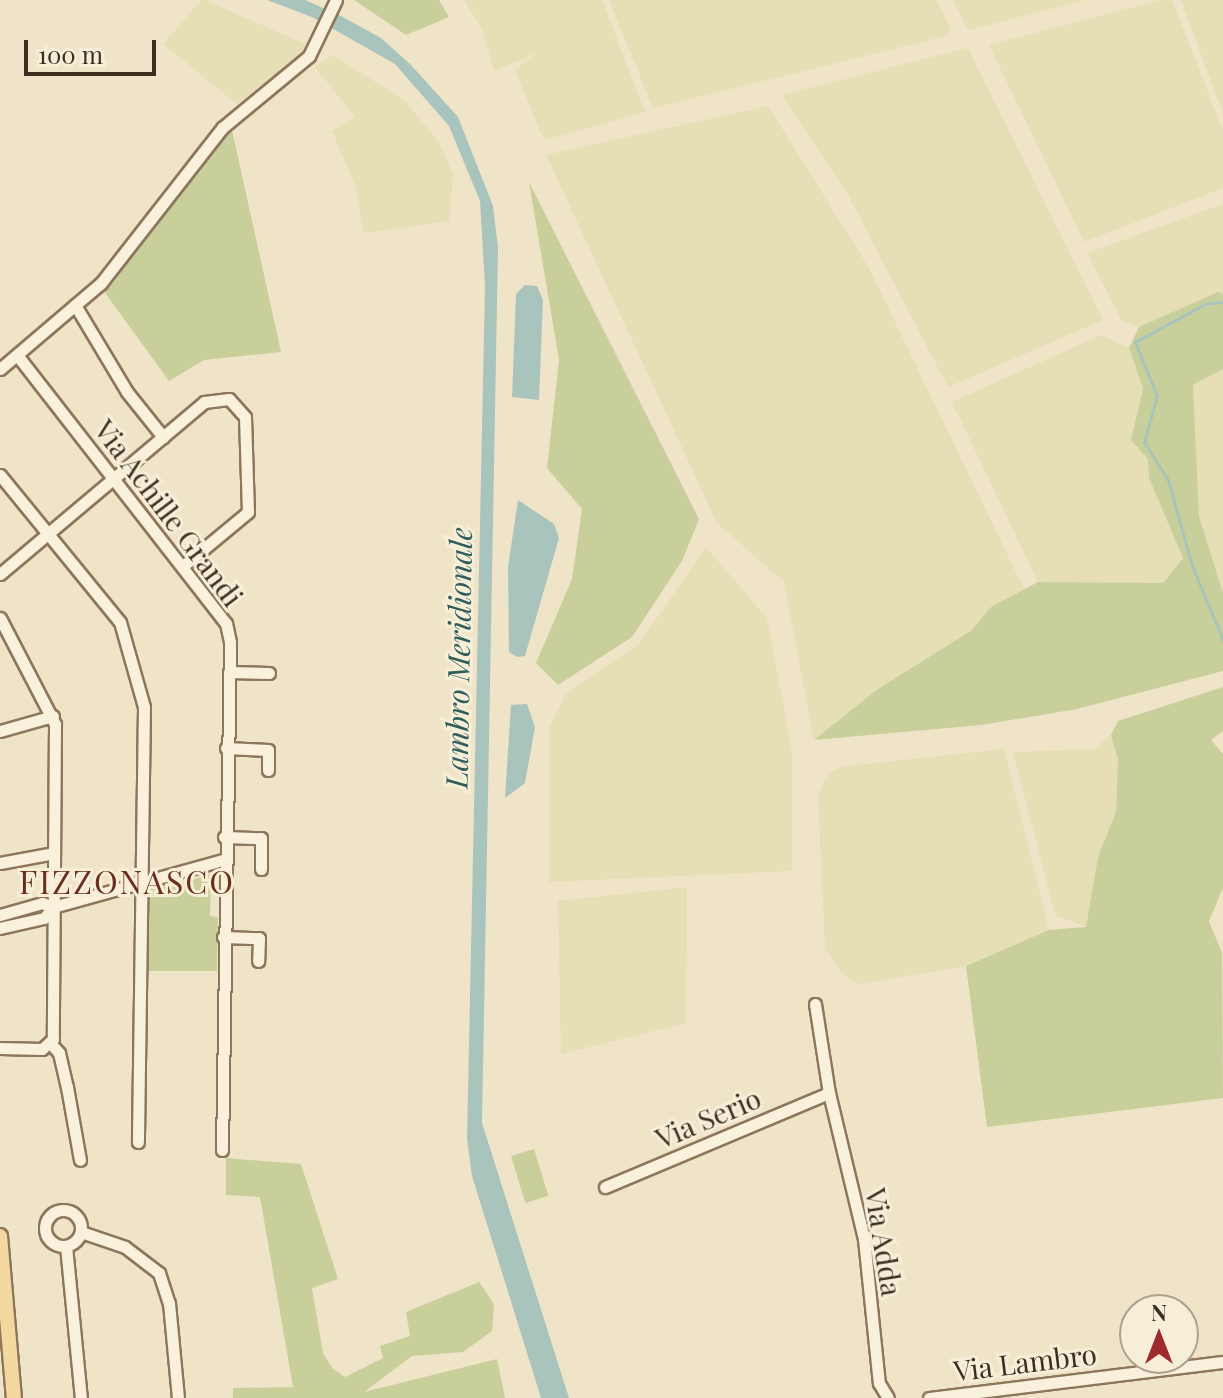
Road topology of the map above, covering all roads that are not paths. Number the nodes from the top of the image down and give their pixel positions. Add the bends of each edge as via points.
1 (335, 5) edge
2 (75, 305) junction
3 (17, 355) junction
4 (0, 369) edge
5 (163, 437) junction
6 (0, 475) edge
7 (114, 477) junction
8 (49, 533) junction
9 (183, 566) junction
10 (0, 574) edge
11 (0, 618) edge
12 (4, 637) edge
13 (229, 672) junction
14 (269, 673) dead end
15 (53, 716) junction
16 (0, 731) edge
17 (226, 748) junction
18 (268, 770) dead end
19 (224, 837) junction
20 (54, 853) junction
21 (223, 860) junction
22 (0, 863) edge
23 (261, 869) dead end
24 (140, 881) junction
25 (53, 907) junction
26 (0, 915) edge
27 (0, 928) edge
28 (223, 937) junction
29 (258, 961) dead end
30 (815, 1004) dead end
31 (51, 1044) junction
32 (0, 1048) edge
33 (829, 1093) junction
34 (138, 1142) dead end
35 (222, 1150) dead end
36 (80, 1160) dead end
37 (605, 1187) dead end
38 (81, 1232) junction
39 (0, 1236) edge
40 (66, 1246) junction
41 (1223, 1362) edge
42 (14, 1398) edge
43 (81, 1398) edge
44 (178, 1398) edge
45 (888, 1398) edge
46 (931, 1398) edge

1 - 2 street via 309,56 222,128 113,270
2 - 3 street
2 - 5 street via 127,392
3 - 4 street
3 - 7 street, Via Achille Grandi
5 - 7 street
5 - 9 street via 212,398 229,399 245,417 248,512
6 - 8 street
7 - 8 street
7 - 9 street, Via Achille Grandi
8 - 10 street
8 - 24 street via 130,641 145,716
9 - 13 street, Via Achille Grandi via 226,623
11 - 12 street
12 - 15 street
13 - 14 street
13 - 17 street, Via Achille Grandi
15 - 16 street
15 - 20 street
17 - 18 street via 268,750
17 - 19 street, Via Achille Grandi
19 - 21 street, Via Achille Grandi
19 - 23 street via 261,838
20 - 22 street
20 - 25 street
21 - 24 street
21 - 28 street, Via Achille Grandi
24 - 25 street
24 - 34 street
25 - 26 street via 42,903
25 - 27 street via 44,918
25 - 31 street
28 - 29 street via 259,938
28 - 35 street, Via Achille Grandi
30 - 33 street, Via Adda
31 - 32 street via 42,1049
31 - 36 street via 64,1076
33 - 37 street, Via Serio
33 - 45 street, Via Adda via 864,1239 878,1378
38 - 40 street
38 - 40 street via 73,1213 60,1210 48,1217 48,1237
38 - 44 street via 125,1247 159,1273 169,1303
39 - 42 main road
40 - 43 street
41 - 46 street, Via Lambro

